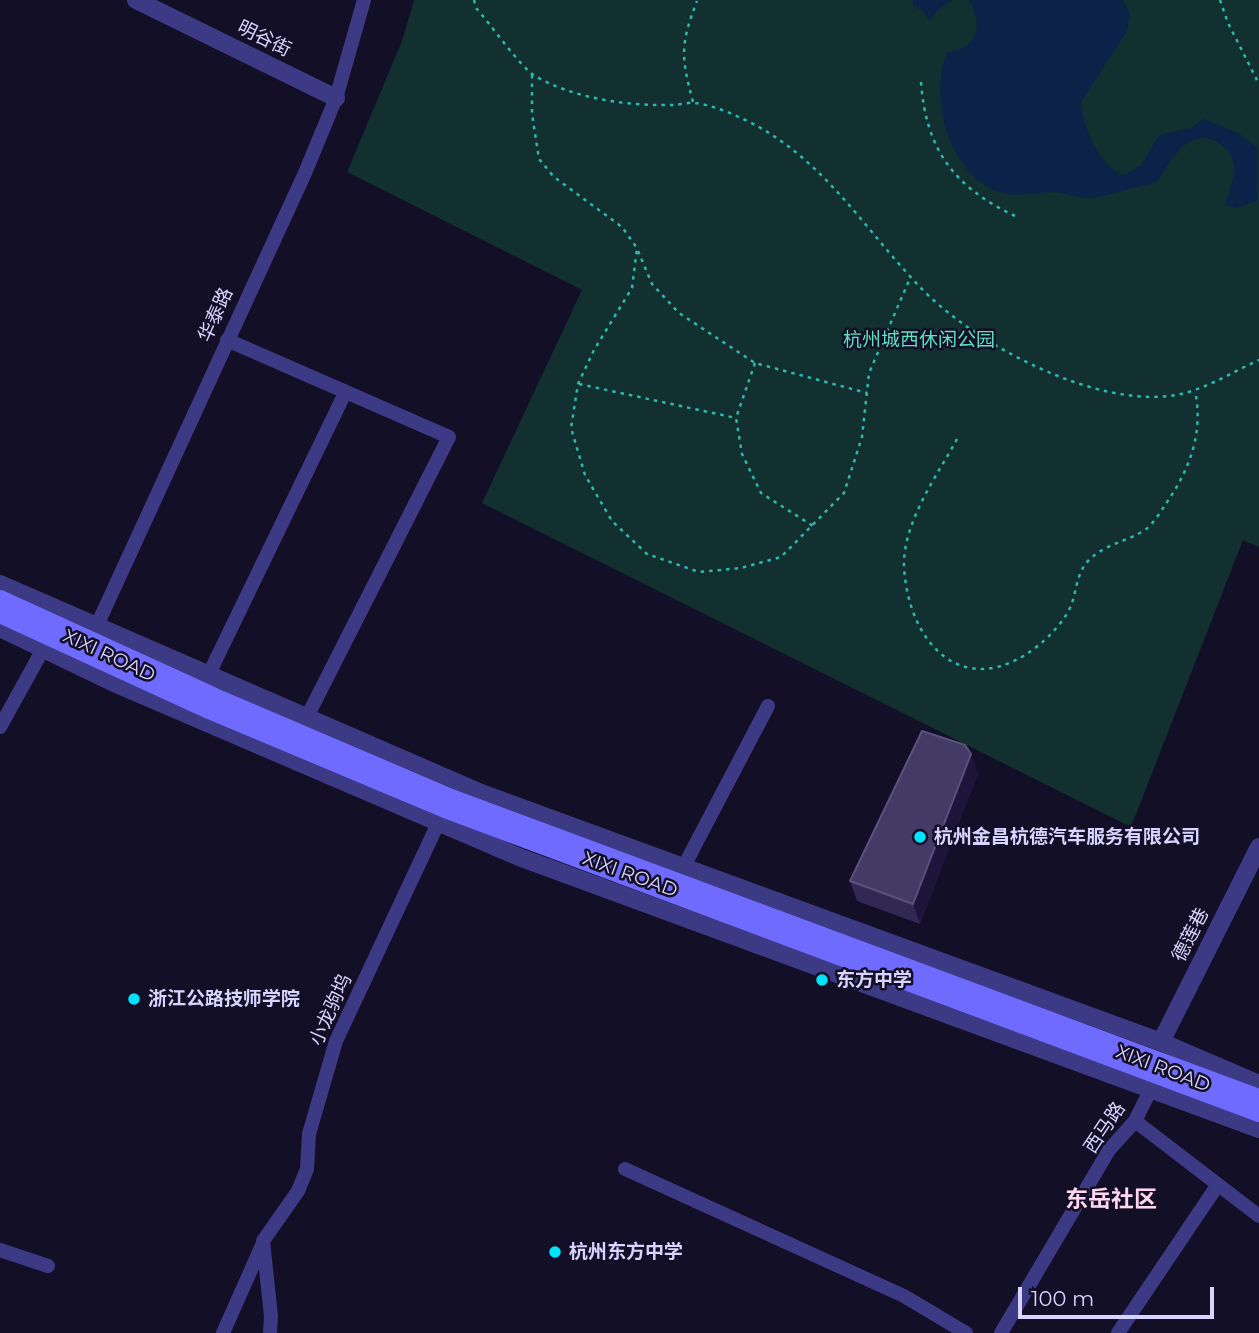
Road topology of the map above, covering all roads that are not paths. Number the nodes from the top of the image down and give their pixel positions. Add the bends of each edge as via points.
1 (136, 0) edge
2 (364, 0) edge
3 (336, 98) junction
4 (226, 340) junction
5 (345, 393) junction
6 (0, 584) edge
7 (0, 599) edge
8 (0, 614) edge
9 (0, 628) edge
10 (93, 634) junction
11 (46, 643) junction
12 (208, 676) junction
13 (768, 706) dead end
14 (306, 719) junction
15 (0, 727) edge
16 (445, 810) junction
17 (1259, 847) edge
18 (683, 868) junction
19 (1161, 1042) junction
20 (1259, 1084) edge
21 (1152, 1087) junction
22 (1259, 1098) edge
23 (1259, 1113) edge
24 (1135, 1121) junction
25 (1259, 1129) edge
26 (625, 1169) dead end
27 (1217, 1186) junction
28 (1259, 1216) edge
29 (263, 1241) junction
30 (0, 1250) edge
31 (48, 1266) dead end
32 (223, 1333) edge
33 (270, 1333) edge
34 (966, 1333) edge
35 (1001, 1333) edge
36 (1118, 1333) edge

1 - 3 street, 明谷街
2 - 3 street, 华泰路
3 - 4 street, 华泰路
4 - 5 street
4 - 10 street, 华泰路
5 - 12 street
5 - 14 street via 449,437
6 - 10 street, XIXI ROAD
7 - 10 main road, XIXI ROAD
8 - 11 main road, XIXI ROAD
9 - 11 street, XIXI ROAD
10 - 12 street, XIXI ROAD
10 - 16 main road, XIXI ROAD
11 - 15 street
11 - 16 main road, XIXI ROAD
12 - 14 street, XIXI ROAD
13 - 18 street
14 - 18 street, XIXI ROAD via 481,793
16 - 21 street, XIXI ROAD via 545,866
16 - 22 main road, XIXI ROAD
16 - 23 main road, XIXI ROAD
16 - 29 street, 小龙驹坞 via 336,1041 298,1191
17 - 19 street, 德莲巷
18 - 19 street, XIXI ROAD
19 - 20 street, XIXI ROAD
21 - 24 street, 西马路
21 - 25 street, XIXI ROAD
24 - 27 street
24 - 35 street, 西马路 via 1109,1150
26 - 34 street via 904,1296
27 - 28 street
27 - 36 street
29 - 32 street, 小龙驹坞
29 - 33 street
30 - 31 street

